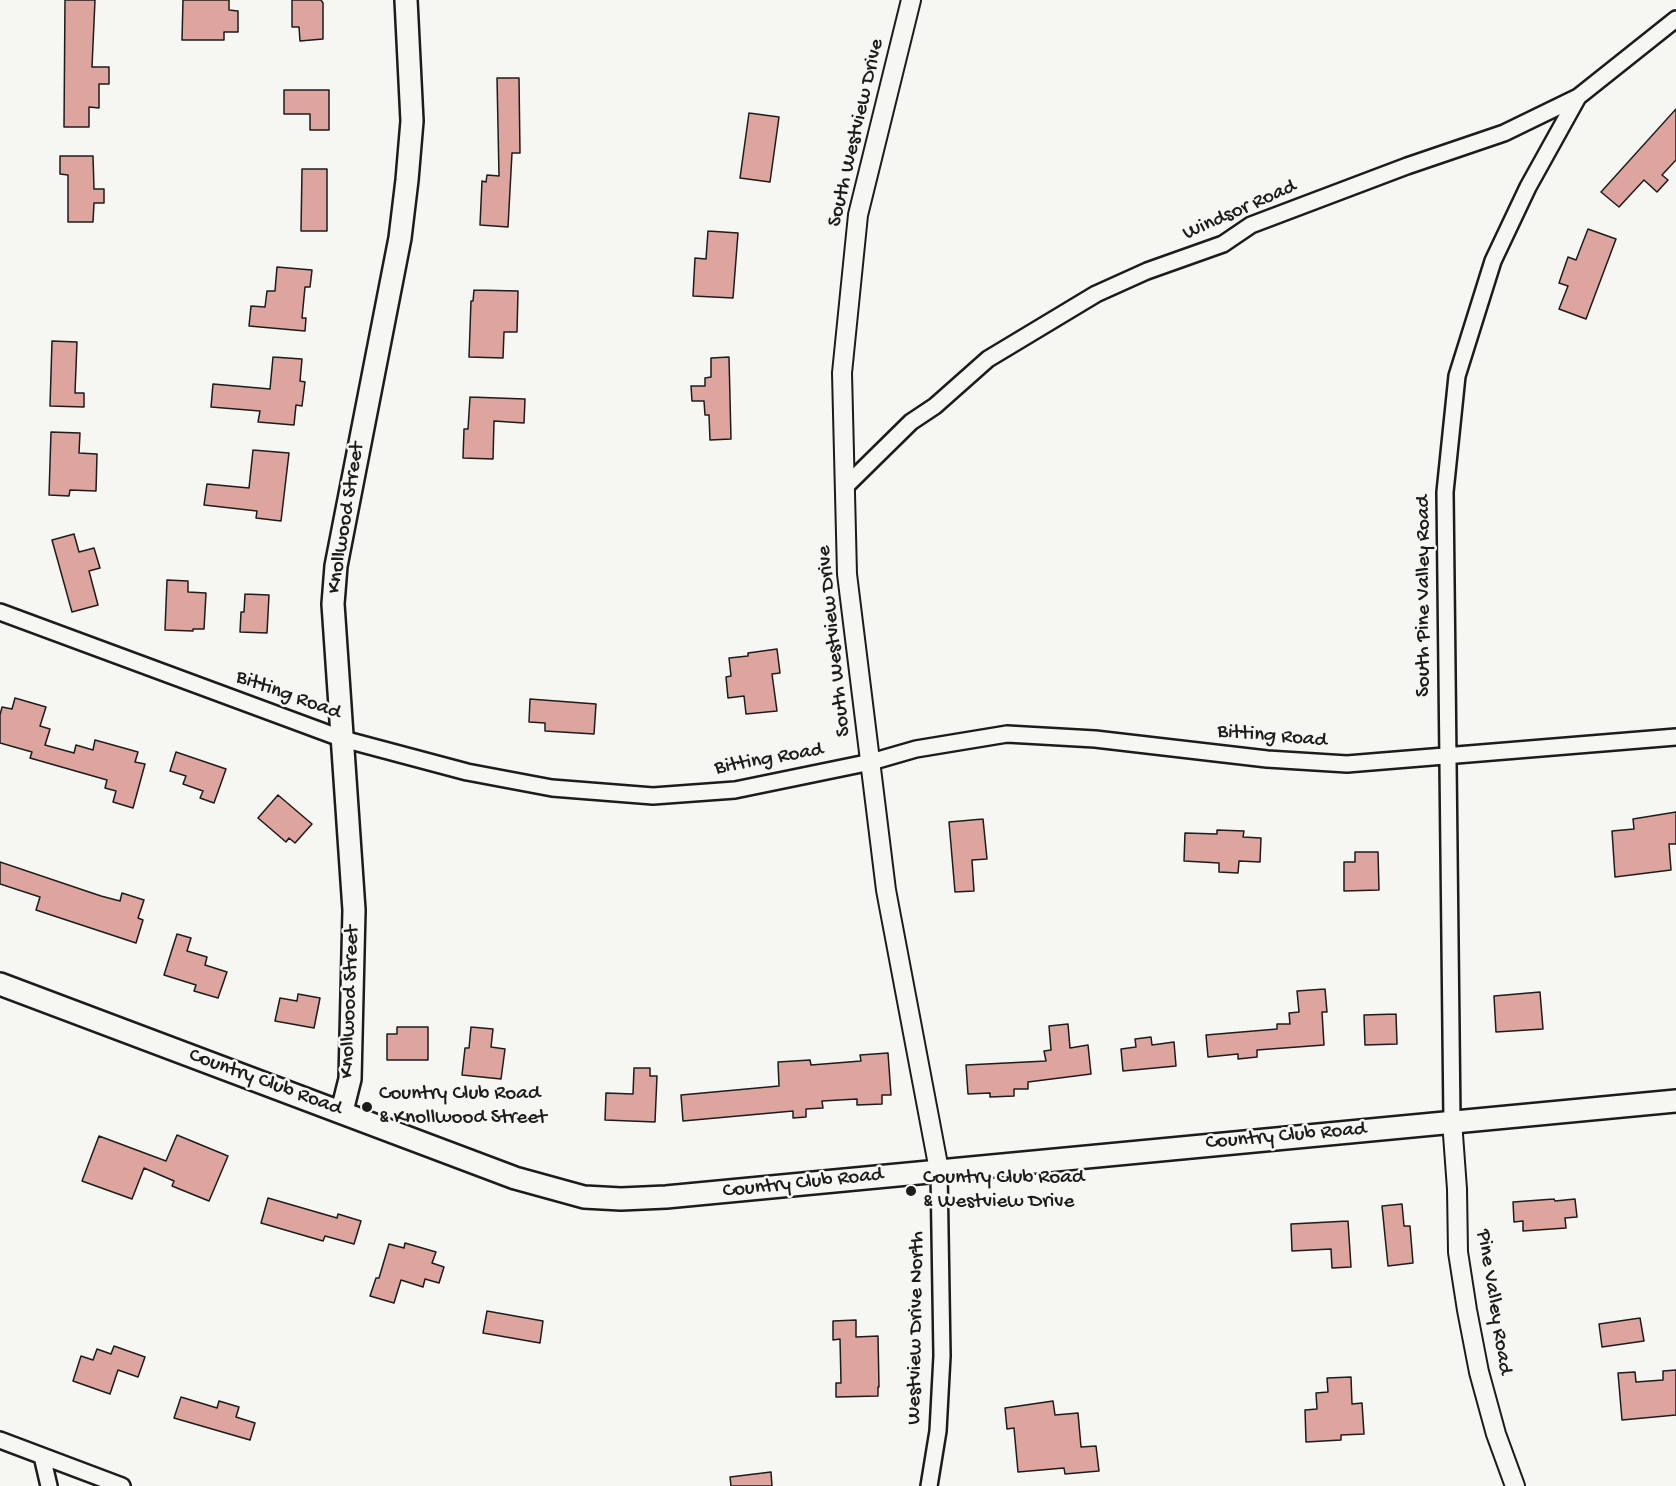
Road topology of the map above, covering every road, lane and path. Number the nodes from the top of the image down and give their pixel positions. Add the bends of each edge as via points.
1 (406, 0) edge
2 (911, 0) edge
3 (1676, 19) edge
4 (1578, 97) junction
5 (846, 486) junction
6 (0, 612) edge
7 (1676, 737) edge
8 (343, 739) junction
9 (1448, 757) junction
10 (871, 762) junction
11 (0, 984) edge
12 (1676, 1101) edge
13 (342, 1111) junction
14 (1452, 1121) junction
15 (939, 1170) junction
16 (0, 1440) edge
17 (42, 1456) junction
18 (49, 1486) edge
19 (122, 1486) edge
20 (929, 1486) edge
21 (1515, 1486) edge

1 - 8 main road, Knollwood Street via 412,122 400,238 336,566 333,604
2 - 5 street, South Westview Drive via 858,215 842,373
3 - 4 street, Windsor Road
4 - 5 street, Windsor Road via 1504,133 1251,225 1223,244 1096,294 988,359 911,422
4 - 9 street, South Pine Valley Road via 1493,261 1457,376 1445,492
5 - 10 street, South Westview Drive via 848,574
6 - 8 street, Bitting Road
7 - 9 street, Bitting Road
8 - 10 street, Bitting Road via 468,772 552,788 653,796 735,790
8 - 13 main road, Knollwood Street via 354,910 350,1079
9 - 10 street, Bitting Road via 1335,763 1007,734 916,749
9 - 14 street, South Pine Valley Road
10 - 15 street, South Westview Drive via 886,890
11 - 13 main road, Country Club Road
12 - 14 main road, Country Club Road
13 - 15 main road, Country Club Road via 515,1178 584,1197 666,1197
14 - 15 main road, Country Club Road
14 - 21 street, Pine Valley Road via 1458,1252 1467,1310 1479,1372
15 - 20 street, Westview Drive North via 942,1356 938,1431
16 - 17 street
17 - 18 street
17 - 19 street

